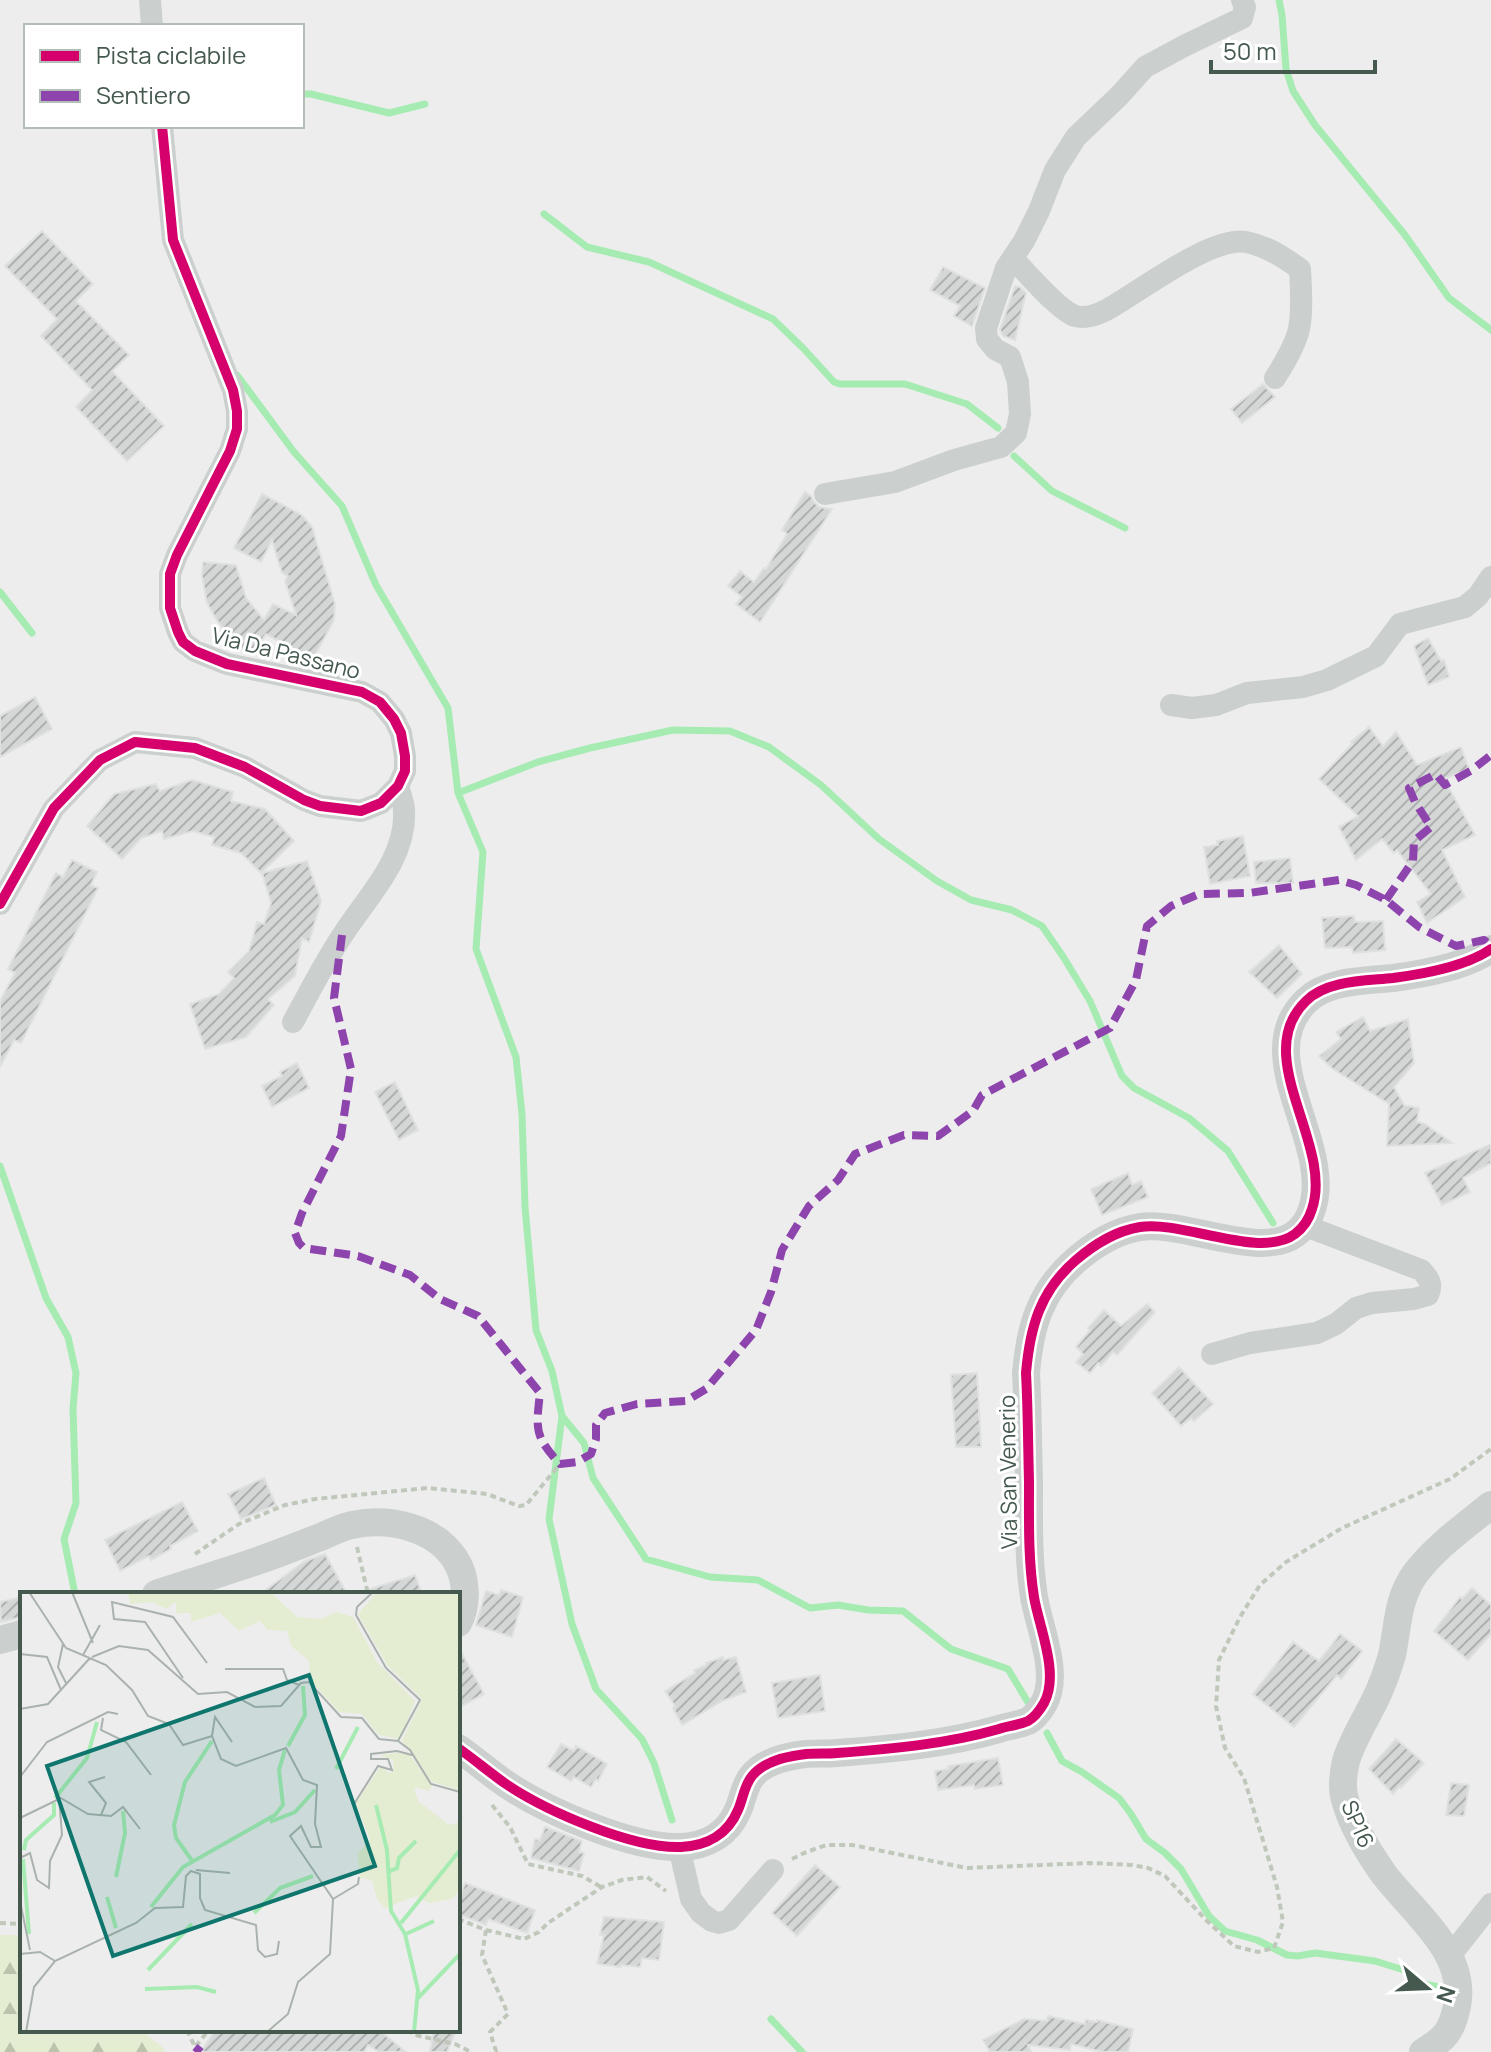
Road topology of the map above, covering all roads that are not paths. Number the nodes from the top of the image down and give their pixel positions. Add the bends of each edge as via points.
1 (150, 0) edge
2 (1242, 0) edge
3 (152, 24) edge
4 (162, 128) edge
5 (1013, 258) junction
6 (1275, 378) dead end
7 (825, 494) dead end
8 (1491, 577) edge
9 (1171, 705) dead end
10 (398, 786) junction
11 (0, 904) edge
12 (1491, 949) edge
13 (293, 1022) dead end
14 (1303, 1225) junction
15 (1212, 1354) dead end
16 (1491, 1505) edge
17 (162, 1592) edge
18 (460, 1620) edge
19 (20, 1635) edge
20 (0, 1640) edge
21 (460, 1750) edge
22 (679, 1847) junction
23 (773, 1870) road end
24 (1491, 1904) edge
25 (1450, 1956) junction
26 (1423, 2052) edge

1 - 3 street
2 - 5 street via 1242,18 1145,67 1076,137
4 - 10 street, Via Da Passano via 173,240 237,411 230,451 170,574 170,608 178,632 195,651 227,664 362,692 380,702 401,733 405,771
5 - 6 street via 1073,316 1087,317 1218,246 1243,241 1277,252 1300,269 1301,293 1299,331
5 - 7 street via 986,328 995,349 1010,357 1018,382 1016,433 1001,447 895,482
8 - 9 street via 1465,607 1400,624 1376,656 1327,680 1247,693 1216,705
10 - 11 street via 381,803 361,811 333,809 195,748 135,742 100,760 54,808
10 - 13 street, Via Da Passano via 404,810 392,860
12 - 14 street via 1417,975 1342,984 1319,992 1298,1012 1287,1036 1288,1069 1317,1176 1317,1195
14 - 15 street via 1421,1270 1430,1281 1428,1295 1356,1308 1317,1333
14 - 22 street, Via San Venerio via 1283,1241 1264,1242 1173,1228 1121,1231 1075,1261 1044,1297 1028,1347 1026,1373 1029,1546 1049,1666 1049,1692 1038,1712 1028,1721 982,1734 776,1761 750,1778 737,1813 714,1840
16 - 25 street, SP16 / SP16 via 1431,1555 1403,1595 1382,1686 1352,1744 1343,1783 1345,1802 1366,1846
17 - 18 street via 351,1525 395,1524 444,1544 459,1565 465,1602
19 - 20 street
21 - 22 street, Via San Venerio via 549,1809 636,1842
22 - 23 street via 691,1899 701,1913 719,1923 729,1920
24 - 25 street
25 - 26 street, SP16 / SP16 via 1460,1995 1455,2019 1448,2034

